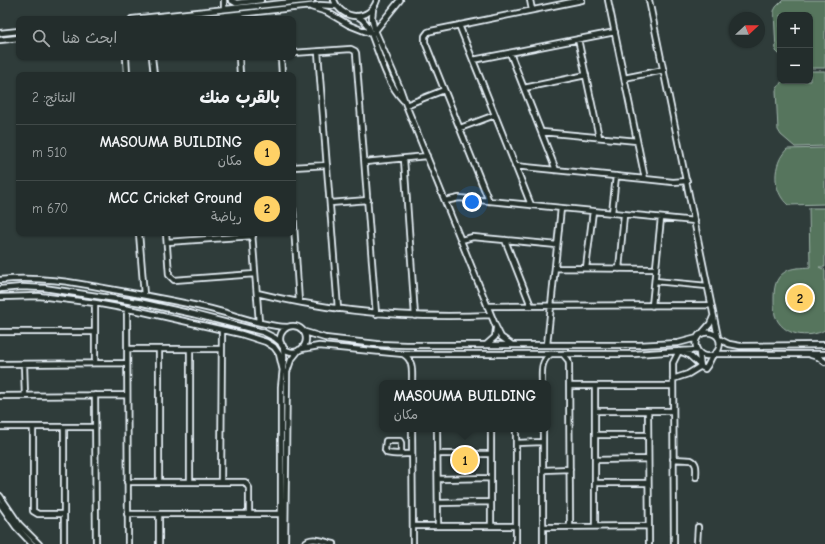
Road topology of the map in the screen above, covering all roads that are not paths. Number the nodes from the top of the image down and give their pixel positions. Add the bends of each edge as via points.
1 (224, 0) edge
2 (231, 0) edge
3 (261, 0) edge
4 (312, 0) edge
5 (334, 0) edge
6 (382, 0) edge
7 (400, 0) edge
8 (530, 0) edge
9 (582, 0) edge
10 (608, 0) edge
11 (649, 0) edge
12 (377, 2) edge
13 (308, 6) junction
14 (336, 6) junction
15 (224, 9) junction
16 (372, 9) junction
17 (532, 10) junction
18 (242, 14) joint
19 (228, 15) joint
20 (160, 16) edge
21 (219, 16) edge
22 (357, 16) junction
23 (459, 25) junction
24 (16, 31) edge
25 (373, 32) junction
26 (614, 32) junction
27 (0, 33) edge
28 (16, 38) edge
29 (578, 39) junction
30 (0, 40) edge
31 (318, 52) junction
32 (296, 53) edge
33 (510, 53) junction
34 (126, 60) edge
35 (152, 60) edge
36 (239, 60) edge
37 (281, 60) edge
38 (473, 60) junction
39 (664, 70) junction
40 (127, 72) edge
41 (154, 72) edge
42 (240, 72) edge
43 (282, 72) edge
44 (586, 75) junction
45 (624, 78) junction
46 (524, 88) junction
47 (444, 90) junction
48 (405, 103) junction
49 (495, 115) junction
50 (460, 128) junction
51 (542, 132) junction
52 (599, 137) junction
53 (638, 140) junction
54 (427, 156) junction
55 (404, 159) junction
56 (365, 162) junction
57 (327, 165) junction
58 (515, 166) junction
59 (296, 167) edge
60 (556, 170) junction
61 (616, 176) junction
62 (645, 179) junction
63 (687, 181) junction
64 (368, 200) junction
65 (445, 201) junction
66 (489, 201) junction
67 (330, 203) junction
68 (531, 205) junction
69 (561, 208) junction
70 (593, 211) junction
71 (612, 213) junction
72 (624, 215) junction
73 (661, 218) junction
74 (695, 221) junction
75 (139, 236) edge
76 (166, 236) edge
77 (231, 236) edge
78 (252, 236) edge
79 (294, 236) edge
80 (461, 240) junction
81 (505, 240) junction
82 (167, 242) junction
83 (557, 245) junction
84 (555, 268) junction
85 (586, 268) junction
86 (619, 268) junction
87 (656, 269) junction
88 (255, 274) junction
89 (0, 280) edge
90 (655, 281) junction
91 (707, 286) junction
92 (0, 289) edge
93 (63, 290) junction
94 (257, 293) junction
95 (144, 295) junction
96 (0, 297) edge
97 (73, 300) junction
98 (298, 302) junction
99 (95, 303) junction
100 (711, 305) junction
101 (156, 306) junction
102 (487, 306) junction
103 (531, 306) junction
104 (551, 306) junction
105 (652, 306) junction
106 (127, 309) junction
107 (338, 309) junction
108 (144, 312) junction
109 (193, 314) junction
110 (376, 314) junction
111 (491, 315) junction
112 (415, 316) junction
113 (713, 317) junction
114 (259, 322) junction
115 (202, 324) junction
116 (288, 327) junction
117 (496, 328) junction
118 (252, 329) junction
119 (222, 330) junction
120 (0, 332) edge
121 (94, 332) junction
122 (305, 332) junction
123 (702, 333) junction
124 (241, 334) junction
125 (697, 338) junction
126 (718, 338) junction
127 (282, 345) junction
128 (486, 345) junction
129 (513, 345) junction
130 (546, 345) junction
131 (825, 345) edge
132 (127, 349) junction
133 (159, 349) junction
134 (190, 349) junction
135 (221, 349) junction
136 (301, 350) junction
137 (679, 351) junction
138 (698, 352) junction
139 (664, 353) junction
140 (403, 354) junction
141 (422, 354) junction
142 (534, 354) junction
143 (551, 354) junction
144 (562, 354) junction
145 (580, 354) junction
146 (805, 354) junction
147 (825, 354) edge
148 (714, 355) junction
149 (825, 362) edge
150 (95, 363) junction
151 (673, 363) junction
152 (0, 364) edge
153 (24, 364) junction
154 (127, 364) junction
155 (412, 364) junction
156 (542, 364) junction
157 (570, 364) junction
158 (701, 366) junction
159 (283, 371) junction
160 (673, 379) junction
161 (412, 380) edge
162 (542, 380) edge
163 (570, 386) junction
164 (595, 386) junction
165 (672, 386) junction
166 (95, 395) junction
167 (127, 395) junction
168 (0, 396) edge
169 (25, 396) junction
170 (595, 411) junction
171 (648, 411) junction
172 (672, 411) junction
173 (0, 427) edge
174 (33, 427) junction
175 (64, 427) junction
176 (95, 427) junction
177 (412, 432) edge
178 (437, 432) edge
179 (491, 432) edge
180 (516, 432) edge
181 (543, 432) edge
182 (595, 435) junction
183 (648, 435) junction
184 (543, 442) junction
185 (516, 443) junction
186 (401, 454) dead end
187 (412, 454) junction
188 (438, 454) junction
189 (491, 454) junction
190 (648, 459) junction
191 (673, 459) junction
192 (595, 460) junction
193 (570, 469) junction
194 (543, 470) junction
195 (696, 477) dead end
196 (491, 478) junction
197 (438, 479) junction
198 (127, 482) junction
199 (159, 482) junction
200 (190, 482) junction
201 (221, 482) junction
202 (595, 483) junction
203 (648, 483) junction
204 (0, 496) edge
205 (491, 502) junction
206 (438, 503) junction
207 (0, 504) edge
208 (64, 514) junction
209 (127, 514) junction
210 (159, 514) junction
211 (249, 514) junction
212 (281, 514) junction
213 (413, 526) junction
214 (438, 526) junction
215 (491, 526) junction
216 (516, 526) junction
217 (543, 526) junction
218 (570, 526) junction
219 (595, 526) junction
220 (649, 526) junction
221 (698, 526) dead end
222 (32, 544) edge
223 (39, 544) edge
224 (64, 544) edge
225 (96, 544) edge
226 (128, 544) edge
227 (159, 544) edge
228 (281, 544) edge
229 (285, 544) edge
230 (304, 544) edge
231 (334, 544) edge
232 (413, 544) edge
233 (516, 544) edge
234 (543, 544) edge
235 (649, 544) edge
236 (674, 544) edge
237 (697, 544) edge

1 - 15 street
2 - 3 street via 236,3
4 - 15 street
5 - 14 street
6 - 12 street
7 - 25 street
8 - 17 street
9 - 17 street
10 - 26 street
11 - 39 street
12 - 16 street
13 - 14 street
13 - 18 street
13 - 25 street via 327,12 349,25
14 - 22 street via 343,13
15 - 20 street
16 - 22 street
16 - 25 street
17 - 23 street
18 - 19 street
19 - 21 street
22 - 25 street
23 - 38 street
23 - 47 street via 427,33 424,38
24 - 27 street
25 - 48 street
26 - 29 street
26 - 45 street
28 - 30 street
29 - 33 street
29 - 44 street
31 - 32 street
31 - 56 street via 351,49 356,53
31 - 57 street
33 - 38 street
33 - 46 street
34 - 40 street
35 - 41 street
36 - 42 street
37 - 43 street
38 - 49 street
39 - 45 street
39 - 63 street
44 - 46 street
44 - 52 street
45 - 53 street
46 - 51 street
47 - 48 street
47 - 50 street
48 - 54 street
49 - 50 street
49 - 58 street
50 - 66 street
51 - 52 street
51 - 60 street
52 - 53 street
53 - 62 street
54 - 55 street
54 - 65 street
55 - 56 street
55 - 112 street
56 - 64 street
57 - 59 street
57 - 67 street
58 - 60 street
58 - 68 street
60 - 61 street
61 - 62 street
61 - 71 street
62 - 63 street
63 - 74 street
64 - 67 street
64 - 110 street
65 - 66 street via 456,198
65 - 80 street
66 - 68 street
67 - 107 street
68 - 69 street
69 - 70 street
69 - 83 street
70 - 71 street
70 - 85 street
71 - 72 street
72 - 73 street
72 - 86 street
73 - 74 street
73 - 87 street
74 - 91 street
75 - 95 street
76 - 82 street
77 - 82 street
78 - 88 street
79 - 98 street
80 - 81 street via 473,237
80 - 102 street
81 - 83 street
81 - 103 street
82 - 88 street via 169,275 174,280
83 - 84 street
84 - 85 street
84 - 104 street
85 - 86 street
86 - 87 street
87 - 90 street
88 - 94 street
89 - 95 street via 50,279
90 - 91 street
90 - 105 street
91 - 100 street
92 - 93 street via 29,287
93 - 97 street
93 - 101 street
94 - 98 street
94 - 114 street
95 - 114 street
96 - 97 street via 32,295
97 - 99 street
98 - 107 street
99 - 106 street
99 - 121 street
100 - 105 street
100 - 113 street
101 - 108 street
101 - 109 street
102 - 103 street
102 - 111 street
103 - 104 street
104 - 105 street
104 - 130 street
106 - 108 street
106 - 132 street
107 - 110 street
108 - 115 street
109 - 115 street
109 - 118 street
110 - 112 street
111 - 112 street
111 - 117 street
113 - 123 street
113 - 126 street
114 - 116 street
115 - 119 street
116 - 122 street via 299,327
116 - 127 street via 282,332
117 - 128 street via 495,338
117 - 129 street via 503,340
118 - 124 street
118 - 127 street via 267,334
119 - 124 street
119 - 135 street
120 - 121 street
121 - 150 street
122 - 128 street via 325,338 382,344
122 - 136 street via 306,341
123 - 125 street
123 - 126 street via 711,332
124 - 159 street via 271,345 279,354
125 - 130 street via 662,344
125 - 138 street via 695,344
126 - 131 street via 740,346
126 - 148 street via 720,347
127 - 136 street via 290,351
127 - 159 street
128 - 129 street
129 - 130 street
132 - 133 street
132 - 154 street
133 - 134 street
133 - 199 street
134 - 135 street
134 - 200 street
135 - 201 street
136 - 140 street via 319,346
136 - 229 street via 290,363 287,376
137 - 138 street
137 - 139 street
137 - 151 street
137 - 158 street via 694,358
138 - 148 street via 707,357
138 - 158 street
139 - 145 street
139 - 151 street
140 - 141 street
140 - 155 street
141 - 142 street
141 - 155 street
142 - 143 street
142 - 156 street
143 - 144 street
143 - 156 street
144 - 145 street
144 - 157 street
145 - 157 street via 573,358
146 - 147 street
146 - 148 street
146 - 149 street via 818,357
148 - 158 street via 706,368 703,369
150 - 153 street
150 - 154 street
151 - 160 street
152 - 153 street
153 - 169 street
154 - 167 street
155 - 161 street
156 - 162 street
157 - 163 street
158 - 160 street
159 - 212 street
160 - 165 street
163 - 164 street
163 - 193 street
164 - 165 street
164 - 170 street
165 - 172 street
166 - 167 street
166 - 169 street
166 - 176 street
167 - 198 street
168 - 169 street
170 - 171 street
170 - 182 street
171 - 172 street
171 - 183 street
172 - 191 street
173 - 174 street
174 - 175 street
174 - 208 street via 33,511 38,514
175 - 176 street
175 - 208 street
176 - 225 street
177 - 187 street
178 - 188 street
179 - 189 street
180 - 185 street
181 - 184 street
182 - 183 street
182 - 192 street
183 - 190 street
184 - 185 street
184 - 194 street
185 - 216 street
186 - 187 street
187 - 213 street
188 - 189 street
188 - 197 street
189 - 196 street
190 - 192 street
190 - 203 street
191 - 195 street via 694,461
191 - 236 street
192 - 202 street
193 - 194 street
193 - 218 street
194 - 217 street
196 - 197 street
196 - 205 street
197 - 206 street
198 - 199 street
198 - 209 street
199 - 200 street
200 - 201 street
201 - 211 street via 248,484
202 - 203 street
202 - 219 street
203 - 220 street
204 - 223 street via 19,524
205 - 206 street
205 - 215 street
206 - 214 street
207 - 222 street
208 - 224 street
209 - 210 street
209 - 226 street
210 - 211 street
210 - 227 street
211 - 212 street
212 - 228 street
213 - 214 street
213 - 232 street
214 - 215 street
215 - 216 street
216 - 233 street
217 - 218 street
217 - 234 street
218 - 219 street
219 - 220 street
220 - 235 street
221 - 237 street
230 - 231 street via 312,539

